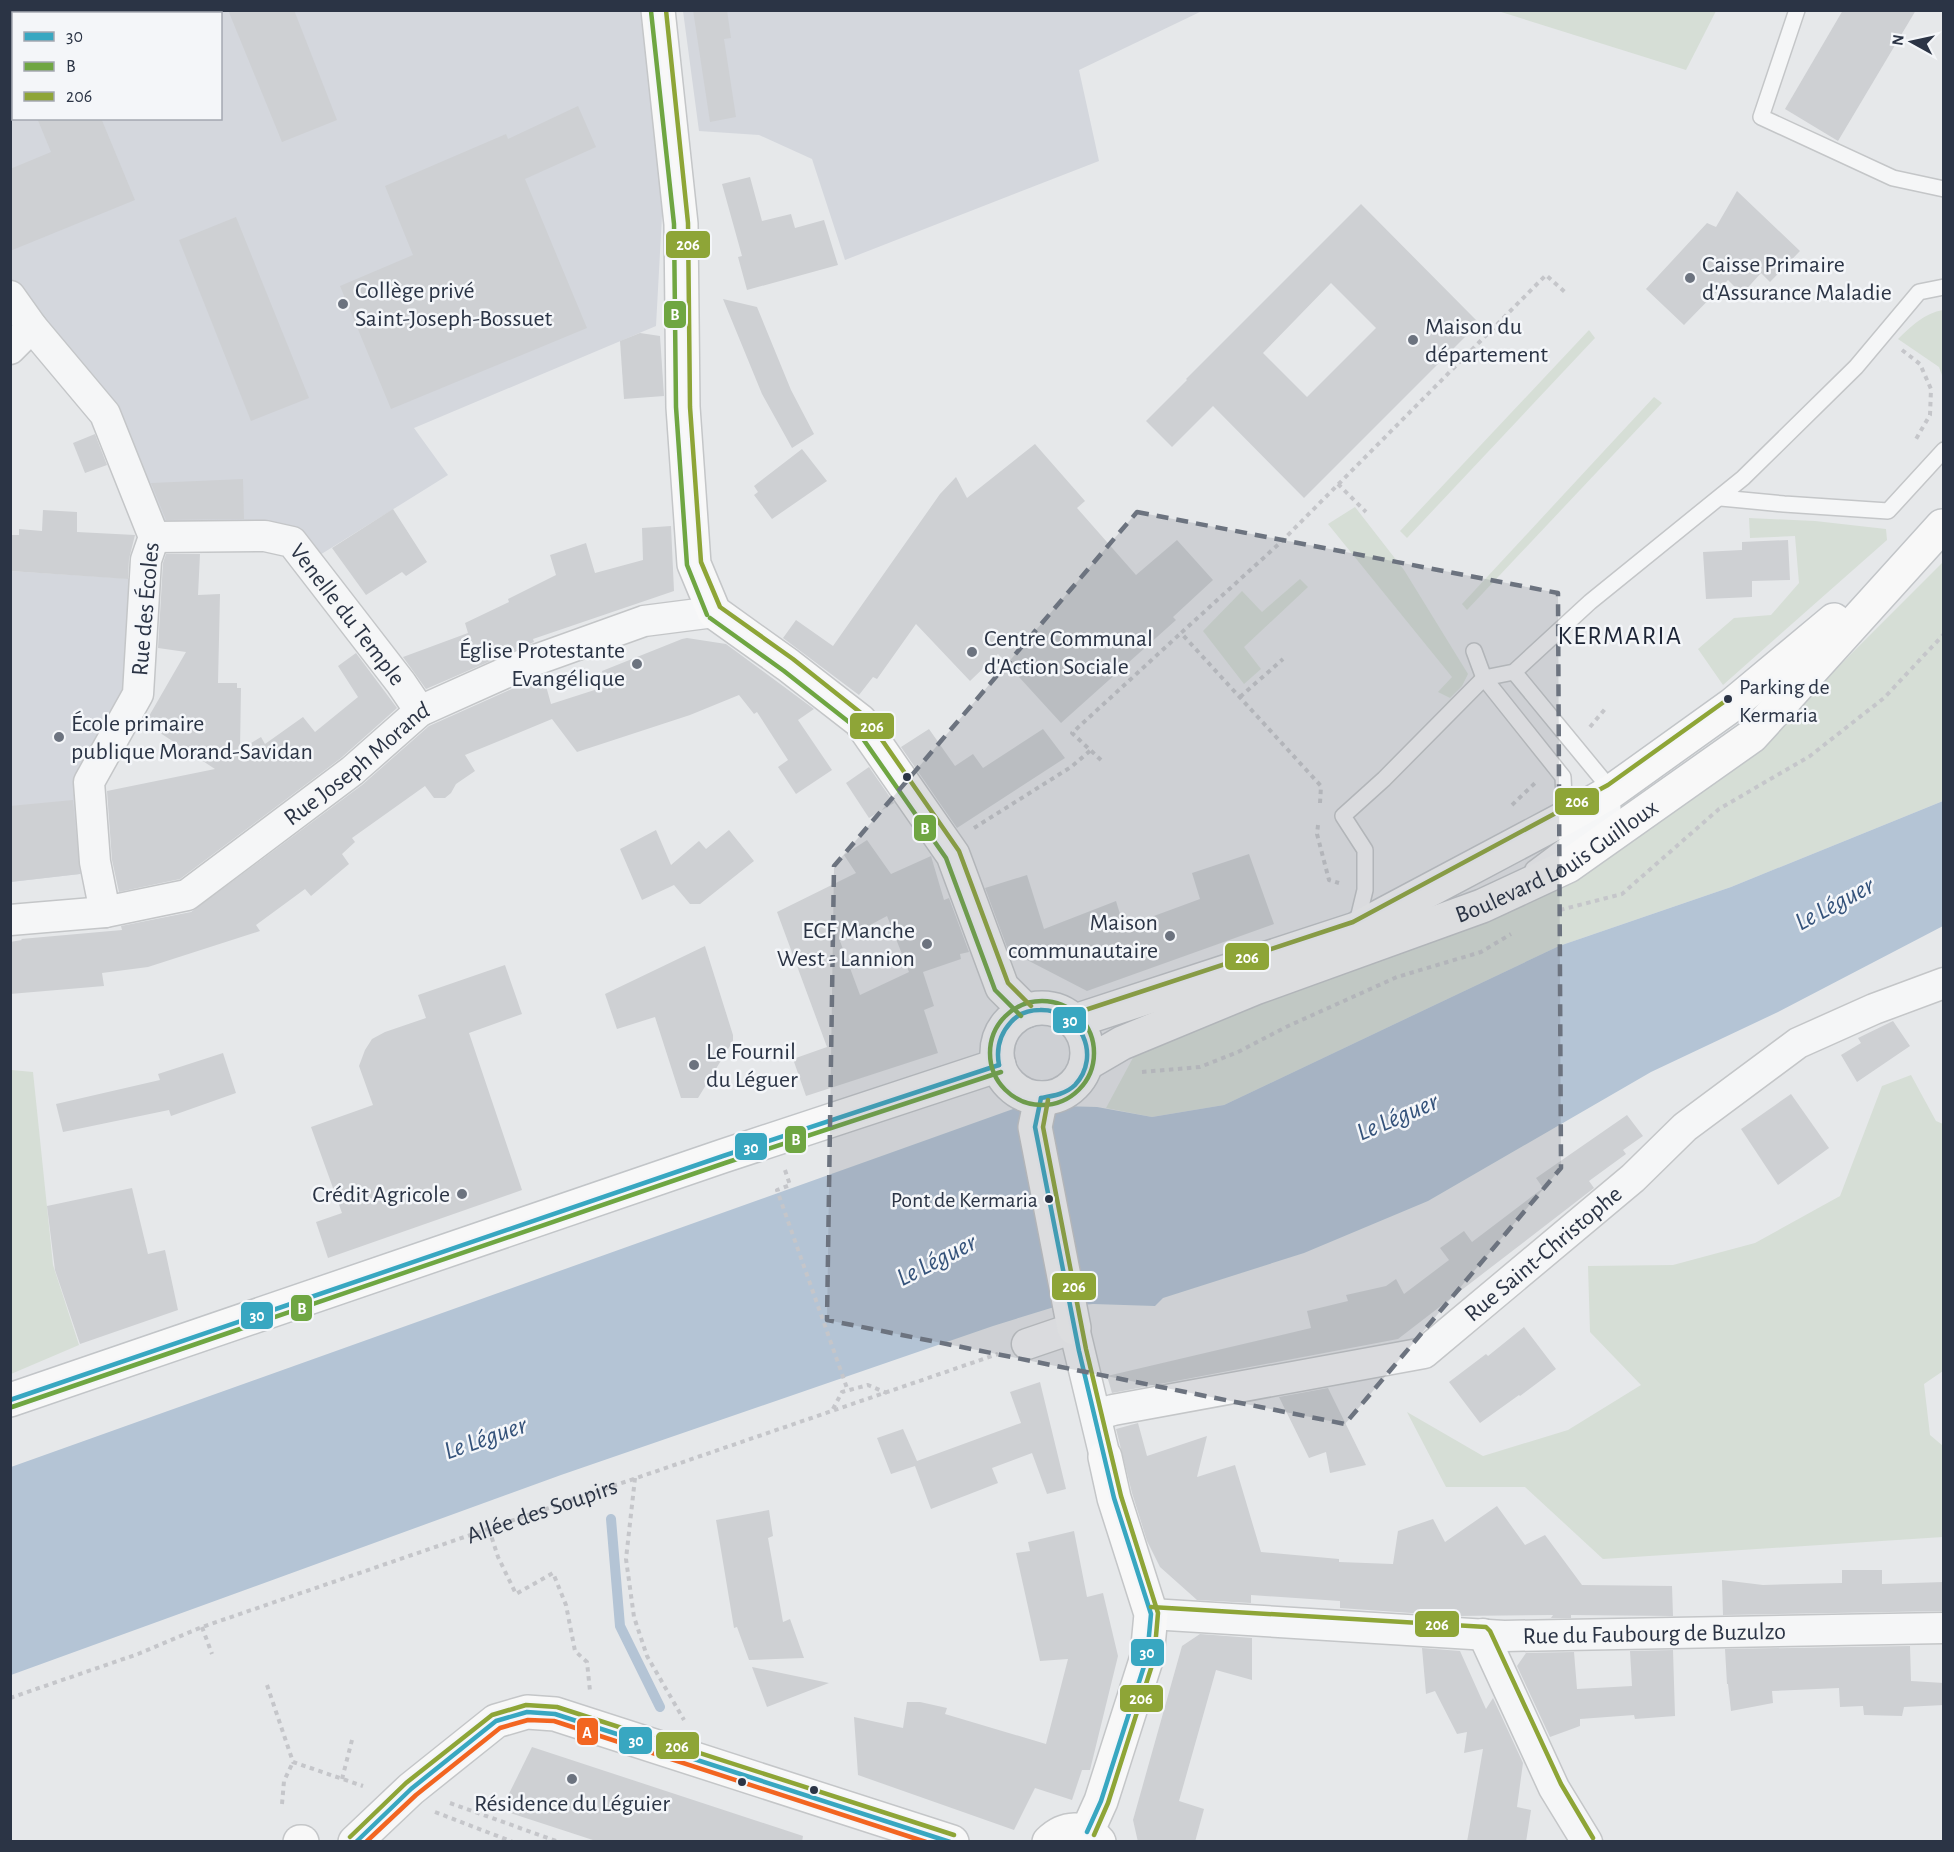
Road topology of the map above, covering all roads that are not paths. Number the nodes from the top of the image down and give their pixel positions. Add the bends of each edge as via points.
1 (658, 10) edge
2 (1797, 10) edge
3 (1944, 189) edge
4 (1944, 287) edge
5 (10, 296) edge
6 (32, 327) junction
7 (10, 349) edge
8 (1944, 450) edge
9 (1720, 498) junction
10 (1943, 525) edge
11 (154, 537) junction
12 (714, 612) junction
13 (1474, 651) dead end
14 (1514, 672) junction
15 (1484, 678) junction
16 (420, 711) junction
17 (1612, 791) junction
18 (1565, 818) junction
19 (1482, 906) junction
20 (105, 912) junction
21 (10, 920) edge
22 (1356, 928) junction
23 (1944, 983) edge
24 (1026, 1011) junction
25 (1075, 1021) junction
26 (1086, 1064) junction
27 (999, 1065) junction
28 (1038, 1113) junction
29 (1074, 1328) junction
30 (1026, 1344) road end
31 (10, 1400) edge
32 (1096, 1415) junction
33 (1105, 1457) joint
34 (1151, 1614) junction
35 (1944, 1628) edge
36 (1483, 1634) junction
37 (1093, 1837) edge
38 (355, 1842) edge
39 (952, 1842) edge
40 (1049, 1842) edge
41 (1587, 1842) edge

1 - 12 main road via 681,224 683,407 694,564
2 - 3 lane via 1761,117 1893,178
4 - 9 lane via 1919,292 1856,367
5 - 6 street, Rue des Écoles
6 - 7 street
6 - 11 street, Rue des Écoles via 105,414
8 - 9 lane via 1888,511
9 - 14 lane via 1590,602
10 - 17 main road, Boulevard Louis Guilloux via 1732,705
10 - 19 main road, Boulevard Louis Guilloux via 1752,736 1568,866
11 - 16 street, Venelle du Temple via 265,536 292,542
11 - 20 street, Rue des Écoles via 146,560 138,694 89,782 95,862
12 - 16 street, Rue Joseph Morand via 644,621 527,663
12 - 24 main road via 860,721 953,855 1002,987
13 - 15 lane
14 - 15 lane
14 - 17 lane
15 - 18 lane via 1563,777
15 - 22 lane via 1343,816 1365,850 1365,890
16 - 20 street, Rue Joseph Morand via 352,771 187,895
17 - 18 main road, Boulevard Louis Guilloux
17 - 19 lane via 1613,809
18 - 22 main road, Boulevard Louis Guilloux
19 - 26 main road, Boulevard Louis Guilloux via 1255,988 1122,1043
20 - 21 street, Rue Joseph Morand
22 - 25 main road, Boulevard Louis Guilloux
23 - 32 street, Rue Saint-Christophe via 1798,1043 1685,1127 1633,1178 1425,1353
24 - 25 main road via 1060,1011
24 - 27 main road via 1004,1030 998,1043
25 - 26 main road via 1084,1034
26 - 28 main road via 1077,1082
27 - 28 main road via 1003,1078
27 - 31 main road
28 - 29 main road
29 - 30 street
29 - 32 street
32 - 33 street
33 - 34 main road
34 - 36 street, Rue du Faubourg de Buzulzo
34 - 37 main road via 1147,1657
35 - 36 street, Rue du Faubourg de Buzulzo
36 - 41 street via 1554,1788
37 - 40 main road via 1077,1830 1065,1831
38 - 39 main road via 396,1793 496,1721 527,1712 555,1714

